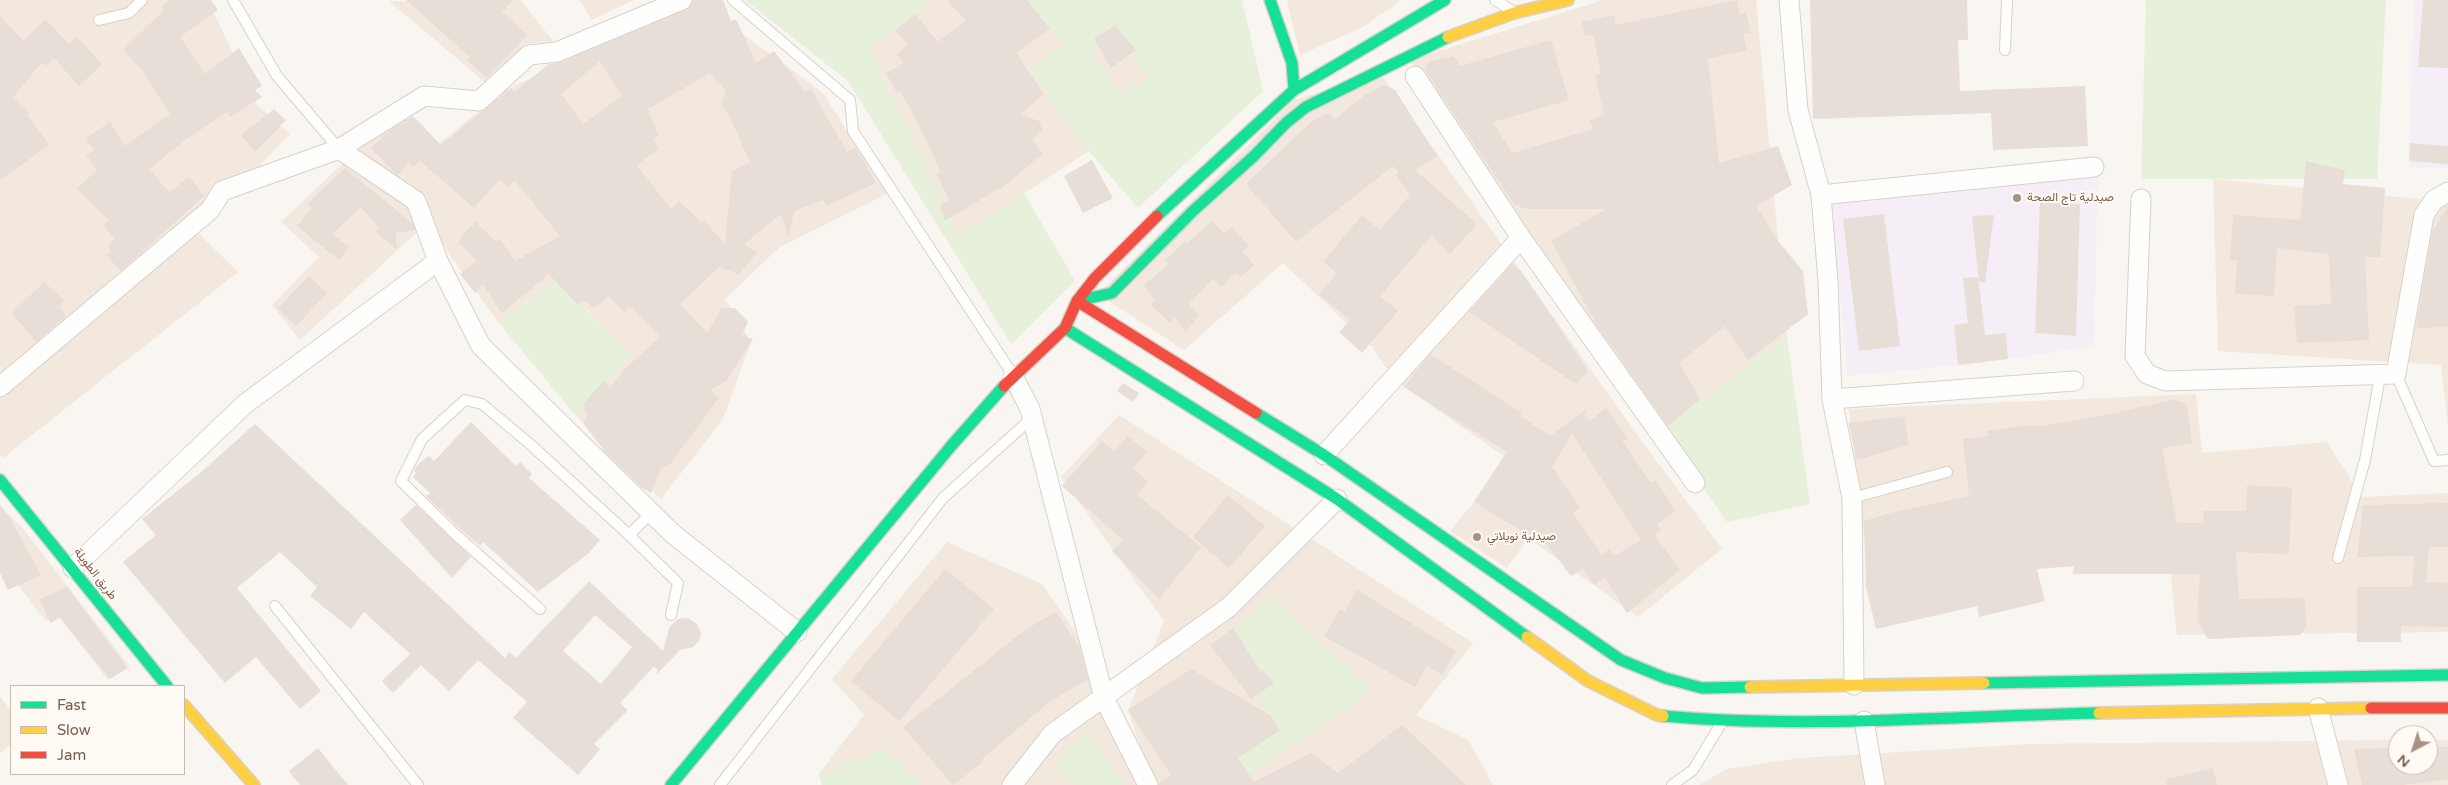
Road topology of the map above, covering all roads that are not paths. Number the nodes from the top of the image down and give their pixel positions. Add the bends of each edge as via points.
1 (142, 0) edge
2 (233, 0) edge
3 (682, 0) edge
4 (733, 0) edge
5 (1270, 0) edge
6 (1445, 0) edge
7 (1495, 0) edge
8 (1568, 0) edge
9 (1789, 0) edge
10 (2007, 0) edge
11 (1514, 13) junction
12 (99, 20) dead end
13 (2005, 50) dead end
14 (1415, 76) dead end
15 (1294, 90) junction
16 (1300, 112) junction
17 (339, 149) junction
18 (2094, 167) dead end
19 (2448, 192) edge
20 (1821, 195) junction
21 (2141, 199) dead end
22 (1521, 238) junction
23 (438, 261) junction
24 (1077, 301) junction
25 (1065, 328) junction
26 (2388, 375) junction
27 (1013, 376) junction
28 (2074, 381) dead end
29 (0, 387) edge
30 (1832, 398) junction
31 (1032, 418) junction
32 (1324, 455) junction
33 (2448, 460) edge
34 (1947, 472) dead end
35 (0, 480) edge
36 (1695, 483) dead end
37 (1852, 498) junction
38 (1336, 499) junction
39 (651, 512) junction
40 (629, 536) junction
41 (2338, 558) dead end
42 (73, 568) junction
43 (275, 606) dead end
44 (540, 610) dead end
45 (671, 615) dead end
46 (797, 632) junction
47 (2448, 675) edge
48 (2007, 681) junction
49 (166, 685) edge
50 (1854, 685) junction
51 (1104, 698) junction
52 (185, 707) edge
53 (2008, 707) junction
54 (2318, 708) junction
55 (2448, 708) edge
56 (1723, 722) junction
57 (1864, 722) junction
58 (254, 785) edge
59 (418, 785) edge
60 (671, 785) edge
61 (720, 785) edge
62 (1012, 785) edge
63 (1148, 785) edge
64 (1672, 785) edge
65 (1875, 785) edge
66 (2338, 785) edge

1 - 12 lane via 129,13
2 - 17 lane via 277,76
3 - 17 street via 557,52 529,56 479,101 424,96
4 - 27 lane via 850,100 853,131
5 - 15 main road via 1292,63
6 - 15 main road
7 - 11 lane
8 - 11 main road
9 - 20 street via 1798,110
10 - 13 lane
11 - 16 main road via 1434,43
14 - 22 street
15 - 16 lane
15 - 24 main road via 1174,199 1095,278
16 - 24 main road via 1193,211 1112,293
17 - 23 street via 416,201
17 - 29 street via 222,191 210,210
18 - 20 street
19 - 26 street via 2434,200 2424,215 2402,353
20 - 30 street
21 - 26 street via 2135,356 2146,374 2165,381
22 - 32 street
22 - 36 street
23 - 39 street via 481,346
23 - 42 street via 245,404
24 - 25 main road
24 - 32 main road
25 - 27 main road
25 - 38 main road
26 - 33 lane via 2434,460
26 - 41 lane
27 - 31 street
27 - 46 main road
28 - 30 street
30 - 37 street
31 - 51 street
31 - 61 lane via 943,498
32 - 50 main road via 1621,660 1665,678 1702,688
34 - 37 lane
35 - 42 main road, طريق الطويلة
37 - 50 street
38 - 51 street via 1229,607
38 - 56 main road via 1588,681 1657,715
39 - 40 lane
39 - 46 street via 673,534
40 - 44 lane via 482,404 465,400 422,439 401,481
40 - 45 lane via 678,584
42 - 49 main road, طريق الطويلة
43 - 59 lane
46 - 60 main road
47 - 48 main road
48 - 50 main road
48 - 53 main road
51 - 62 street via 1052,734
51 - 63 street
52 - 58 main road
53 - 54 main road
53 - 57 main road
54 - 55 main road
54 - 66 street
56 - 57 main road
56 - 64 lane via 1693,770
57 - 65 street

